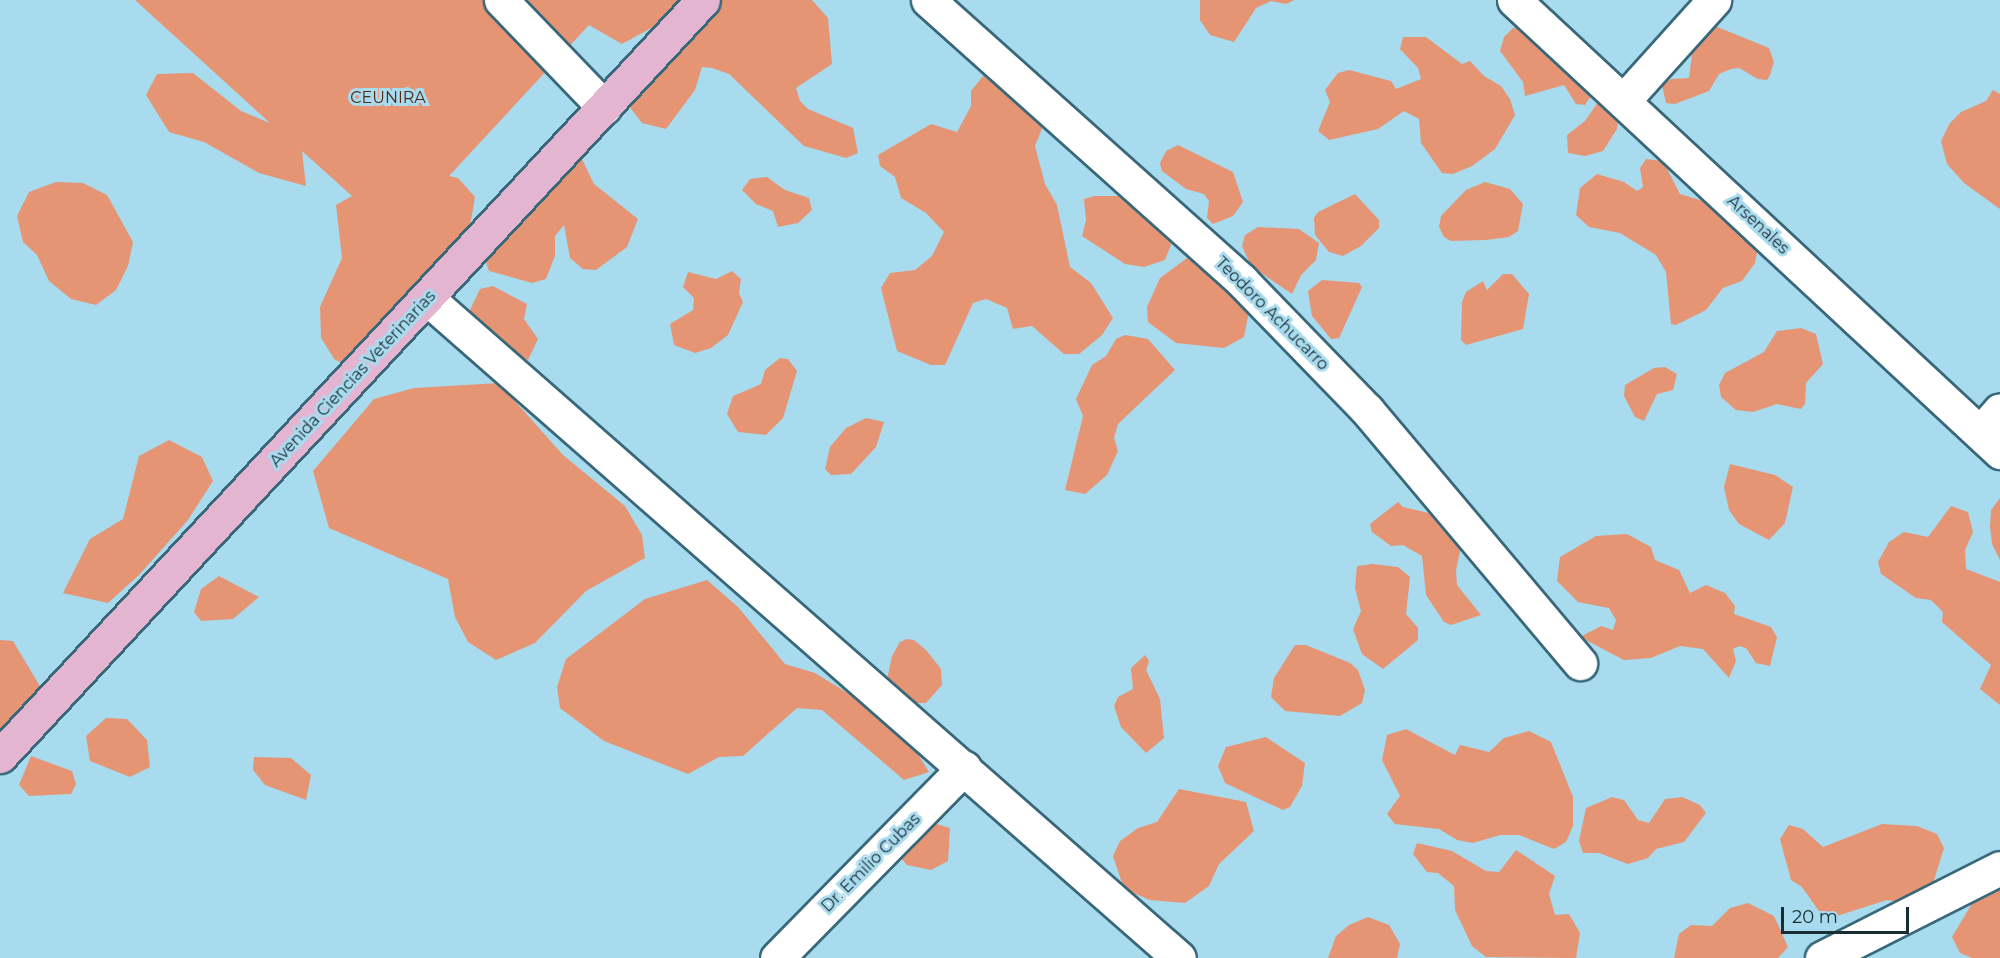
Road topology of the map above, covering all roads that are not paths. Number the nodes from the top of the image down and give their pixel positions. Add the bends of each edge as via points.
1 (501, 0) edge
2 (704, 0) edge
3 (928, 0) edge
4 (1514, 0) edge
5 (1714, 0) edge
6 (1624, 100) junction
7 (604, 107) junction
8 (428, 299) junction
9 (1993, 432) edge
10 (1580, 663) dead end
11 (0, 756) edge
12 (964, 768) junction
13 (2000, 868) edge
14 (777, 958) edge
15 (1179, 958) edge
16 (1822, 958) edge

1 - 7 street
2 - 7 main road, Avenida Ciencias Veterinarias
3 - 10 street, Teodoro Achucarro via 1242,281 1367,410
4 - 6 street, Arsenales
5 - 6 street
6 - 9 street, Arsenales
7 - 8 main road, Avenida Ciencias Veterinarias
8 - 11 main road, Avenida Ciencias Veterinarias
8 - 12 street
12 - 14 street, Dr. Emilio Cubas
12 - 15 street
13 - 16 street

